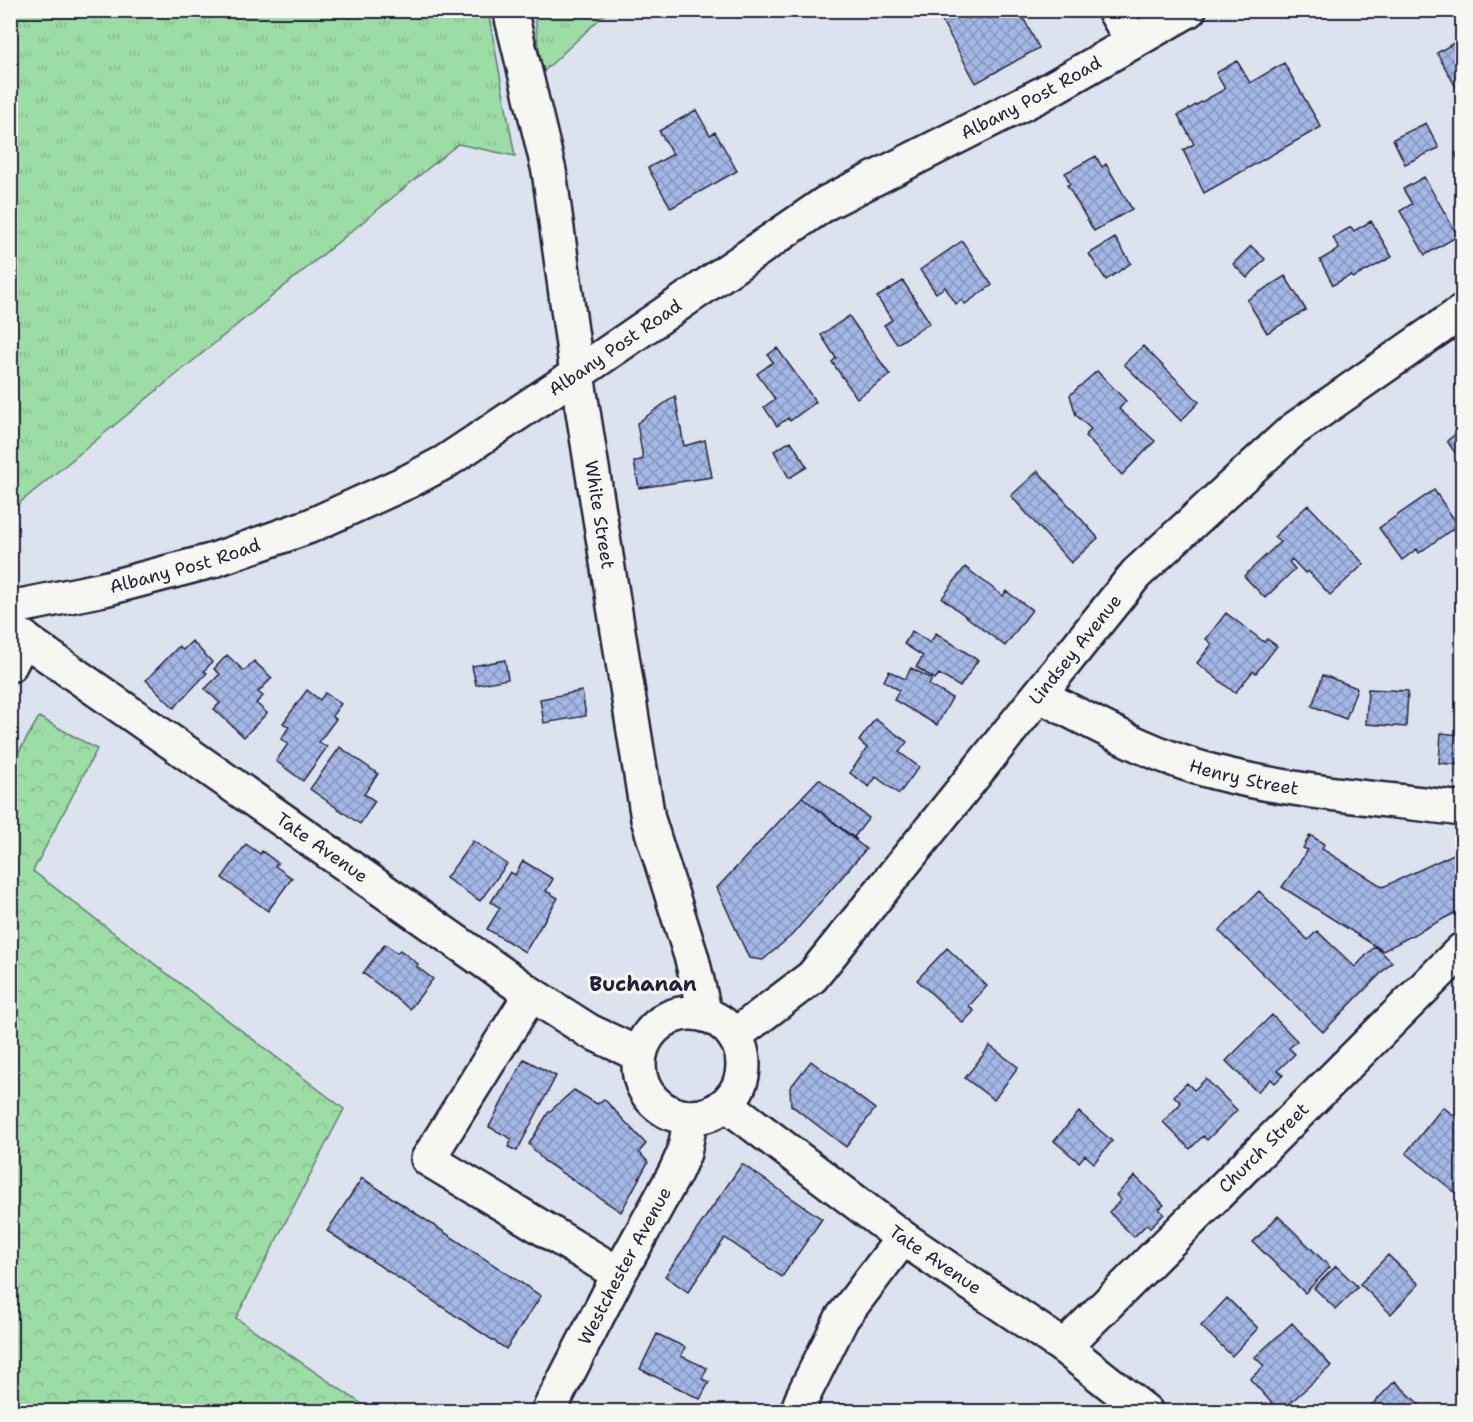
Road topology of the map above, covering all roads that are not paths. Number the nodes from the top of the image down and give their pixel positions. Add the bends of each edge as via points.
1 (510, 10) edge
2 (1113, 10) edge
3 (1189, 10) edge
4 (1133, 42) junction
5 (1462, 312) edge
6 (577, 374) junction
7 (10, 608) edge
8 (15, 644) edge
9 (1039, 695) junction
10 (1462, 809) edge
11 (1462, 950) edge
12 (531, 994) junction
13 (705, 1015) junction
14 (734, 1036) junction
15 (640, 1054) junction
16 (726, 1104) junction
17 (691, 1117) junction
18 (903, 1238) junction
19 (619, 1274) junction
20 (1064, 1347) junction
21 (548, 1412) edge
22 (797, 1412) edge
23 (1146, 1412) edge

1 - 6 street, White Street via 549,171
2 - 4 street
3 - 4 street, Albany Post Road
4 - 6 street, Albany Post Road via 1040,95 826,203
5 - 9 street, Lindsey Avenue via 1293,430 1136,574
6 - 7 street, Albany Post Road via 445,462 310,526 140,581
6 - 13 street, White Street via 648,819 692,958
8 - 12 street, Tate Avenue
9 - 10 street, Henry Street via 1147,750 1213,772 1280,786
9 - 14 street, Lindsey Avenue via 812,977
11 - 20 street, Church Street
12 - 15 street, Tate Avenue via 597,1035
12 - 19 street via 428,1159
13 - 14 street
13 - 15 street via 682,1014 663,1021 648,1036
14 - 16 street via 743,1057 742,1073 738,1088
15 - 17 street via 641,1078 651,1099 669,1112
16 - 17 street via 711,1113
16 - 18 street, Tate Avenue
17 - 19 street, Westchester Avenue via 684,1153 675,1173
18 - 20 street, Tate Avenue
18 - 22 street via 842,1318
19 - 21 street, Westchester Avenue
20 - 23 street, Tate Avenue

